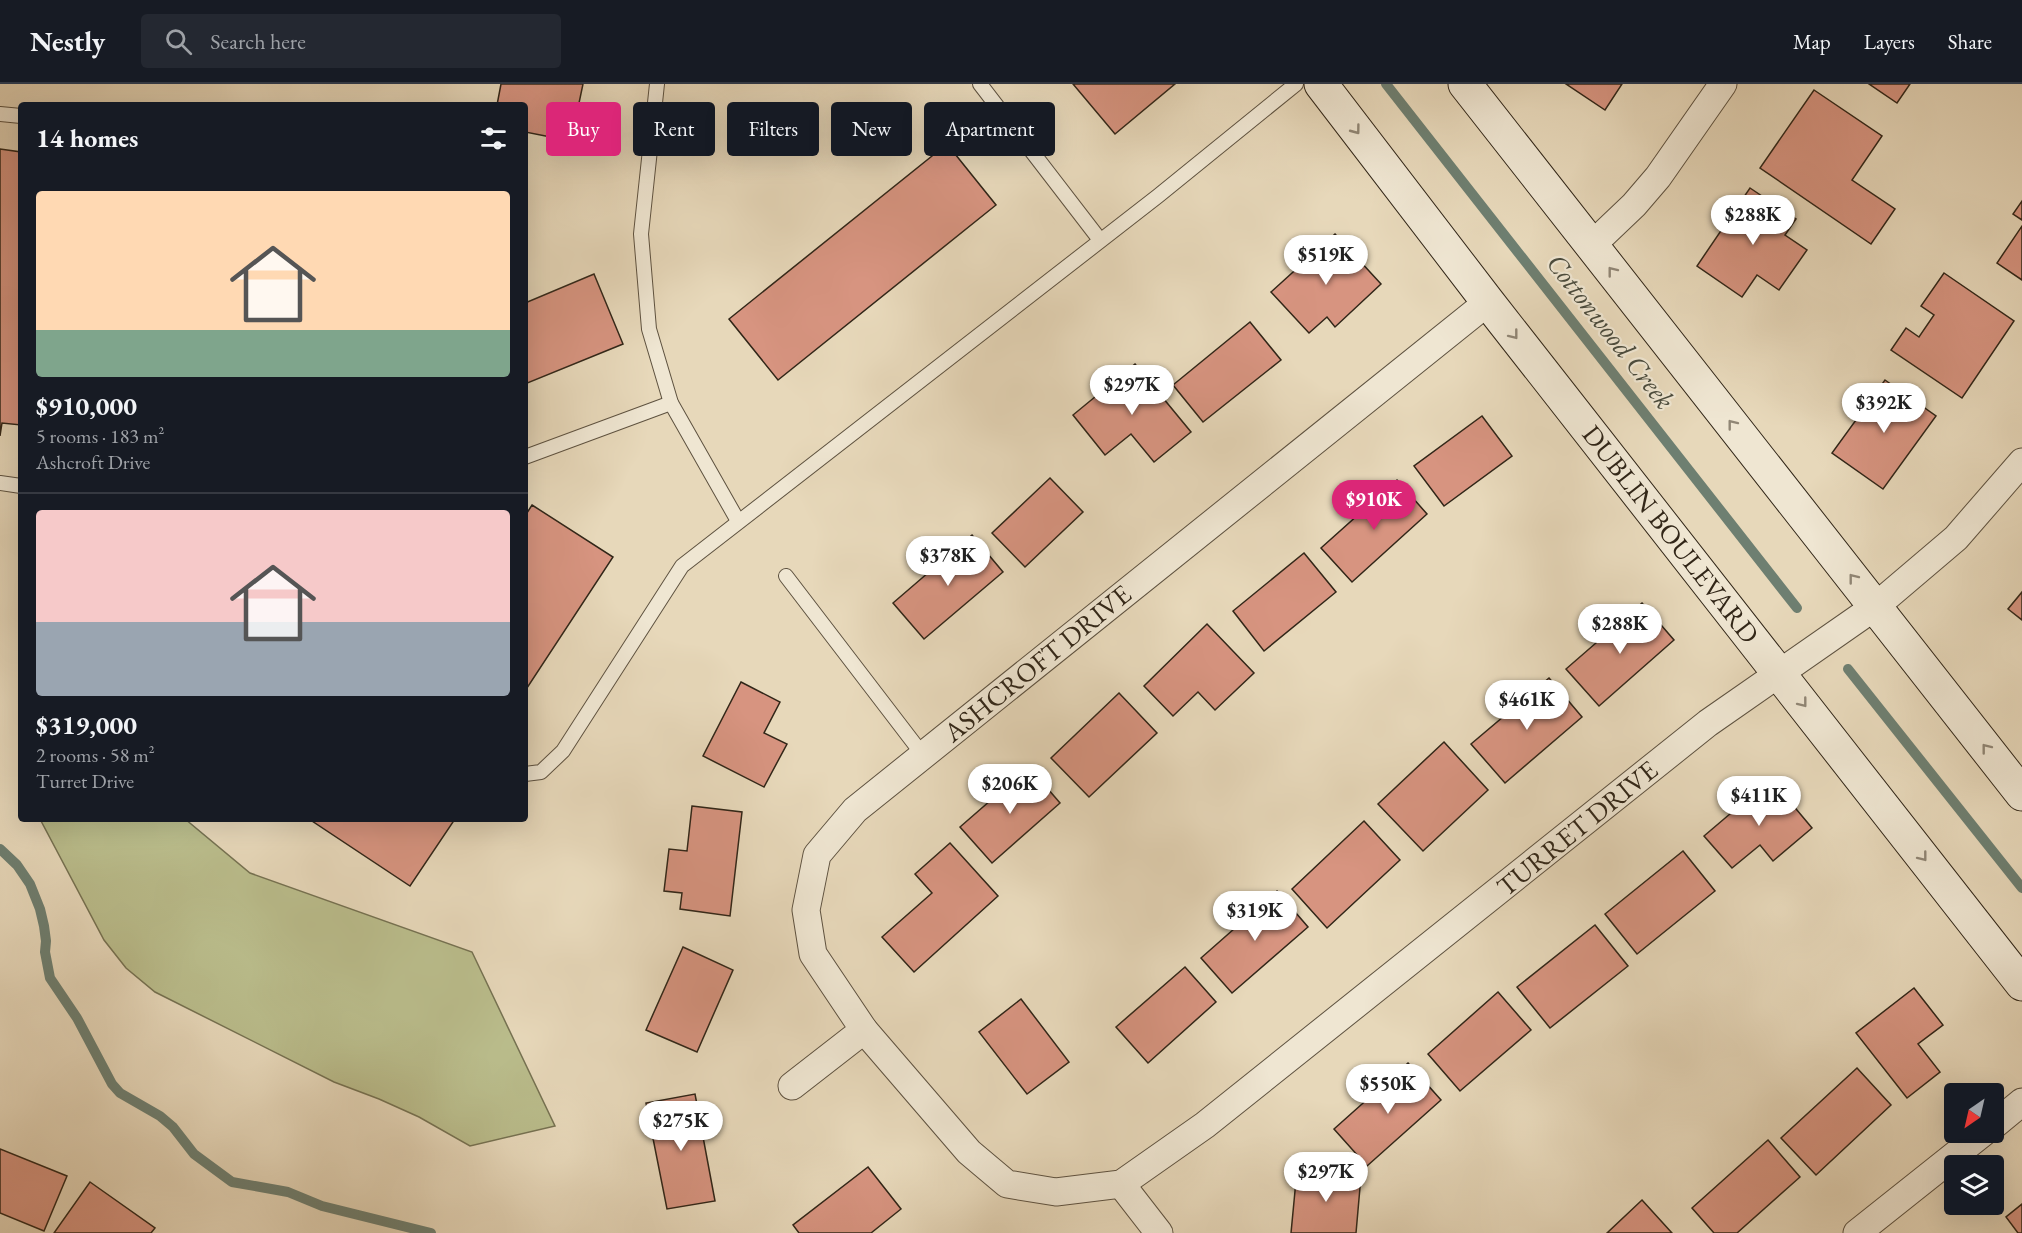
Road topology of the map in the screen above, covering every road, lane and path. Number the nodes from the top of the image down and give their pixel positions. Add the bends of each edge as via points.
1 (657, 84) edge
2 (980, 84) edge
3 (1296, 84) edge
4 (1321, 84) edge
5 (1465, 84) edge
6 (1723, 84) edge
7 (0, 114) edge
8 (18, 116) edge
9 (1100, 240) junction
10 (1592, 245) junction
11 (1488, 302) junction
12 (671, 402) junction
13 (528, 456) edge
14 (2022, 462) edge
15 (0, 483) edge
16 (18, 486) edge
17 (738, 521) junction
18 (786, 576) dead end
19 (1876, 606) junction
20 (1780, 673) junction
21 (923, 755) junction
22 (528, 774) edge
23 (2022, 794) edge
24 (2022, 984) edge
25 (864, 1030) junction
26 (792, 1086) dead end
27 (2022, 1102) edge
28 (2004, 1117) edge
29 (1970, 1143) edge
30 (1121, 1184) junction
31 (1159, 1233) edge
32 (1857, 1233) edge

1 - 12 lane via 641,234 649,329
2 - 9 lane
3 - 9 lane
4 -> 11 main road, DUBLIN BOULEVARD
5 - 10 main road
6 - 10 street via 1658,177
7 - 8 lane
9 - 17 lane
19 -> 10 main road
11 -> 20 main road, DUBLIN BOULEVARD
11 - 21 street, ASHCROFT DRIVE
12 - 13 lane
12 - 17 lane
14 - 19 street, TURRET DRIVE via 1956,538
15 - 16 lane
17 - 22 lane via 682,566 563,751 541,772
18 - 21 lane
19 - 20 street, TURRET DRIVE
23 -> 19 main road
20 -> 24 main road, DUBLIN BOULEVARD
20 - 30 street, TURRET DRIVE via 1708,723 1205,1125
21 - 25 street, ASHCROFT DRIVE via 855,810 817,855 806,910 813,954
25 - 26 street
25 - 30 street, TURRET DRIVE via 969,1152 1007,1184 1056,1192
27 - 28 street
29 - 32 street
30 - 31 street

